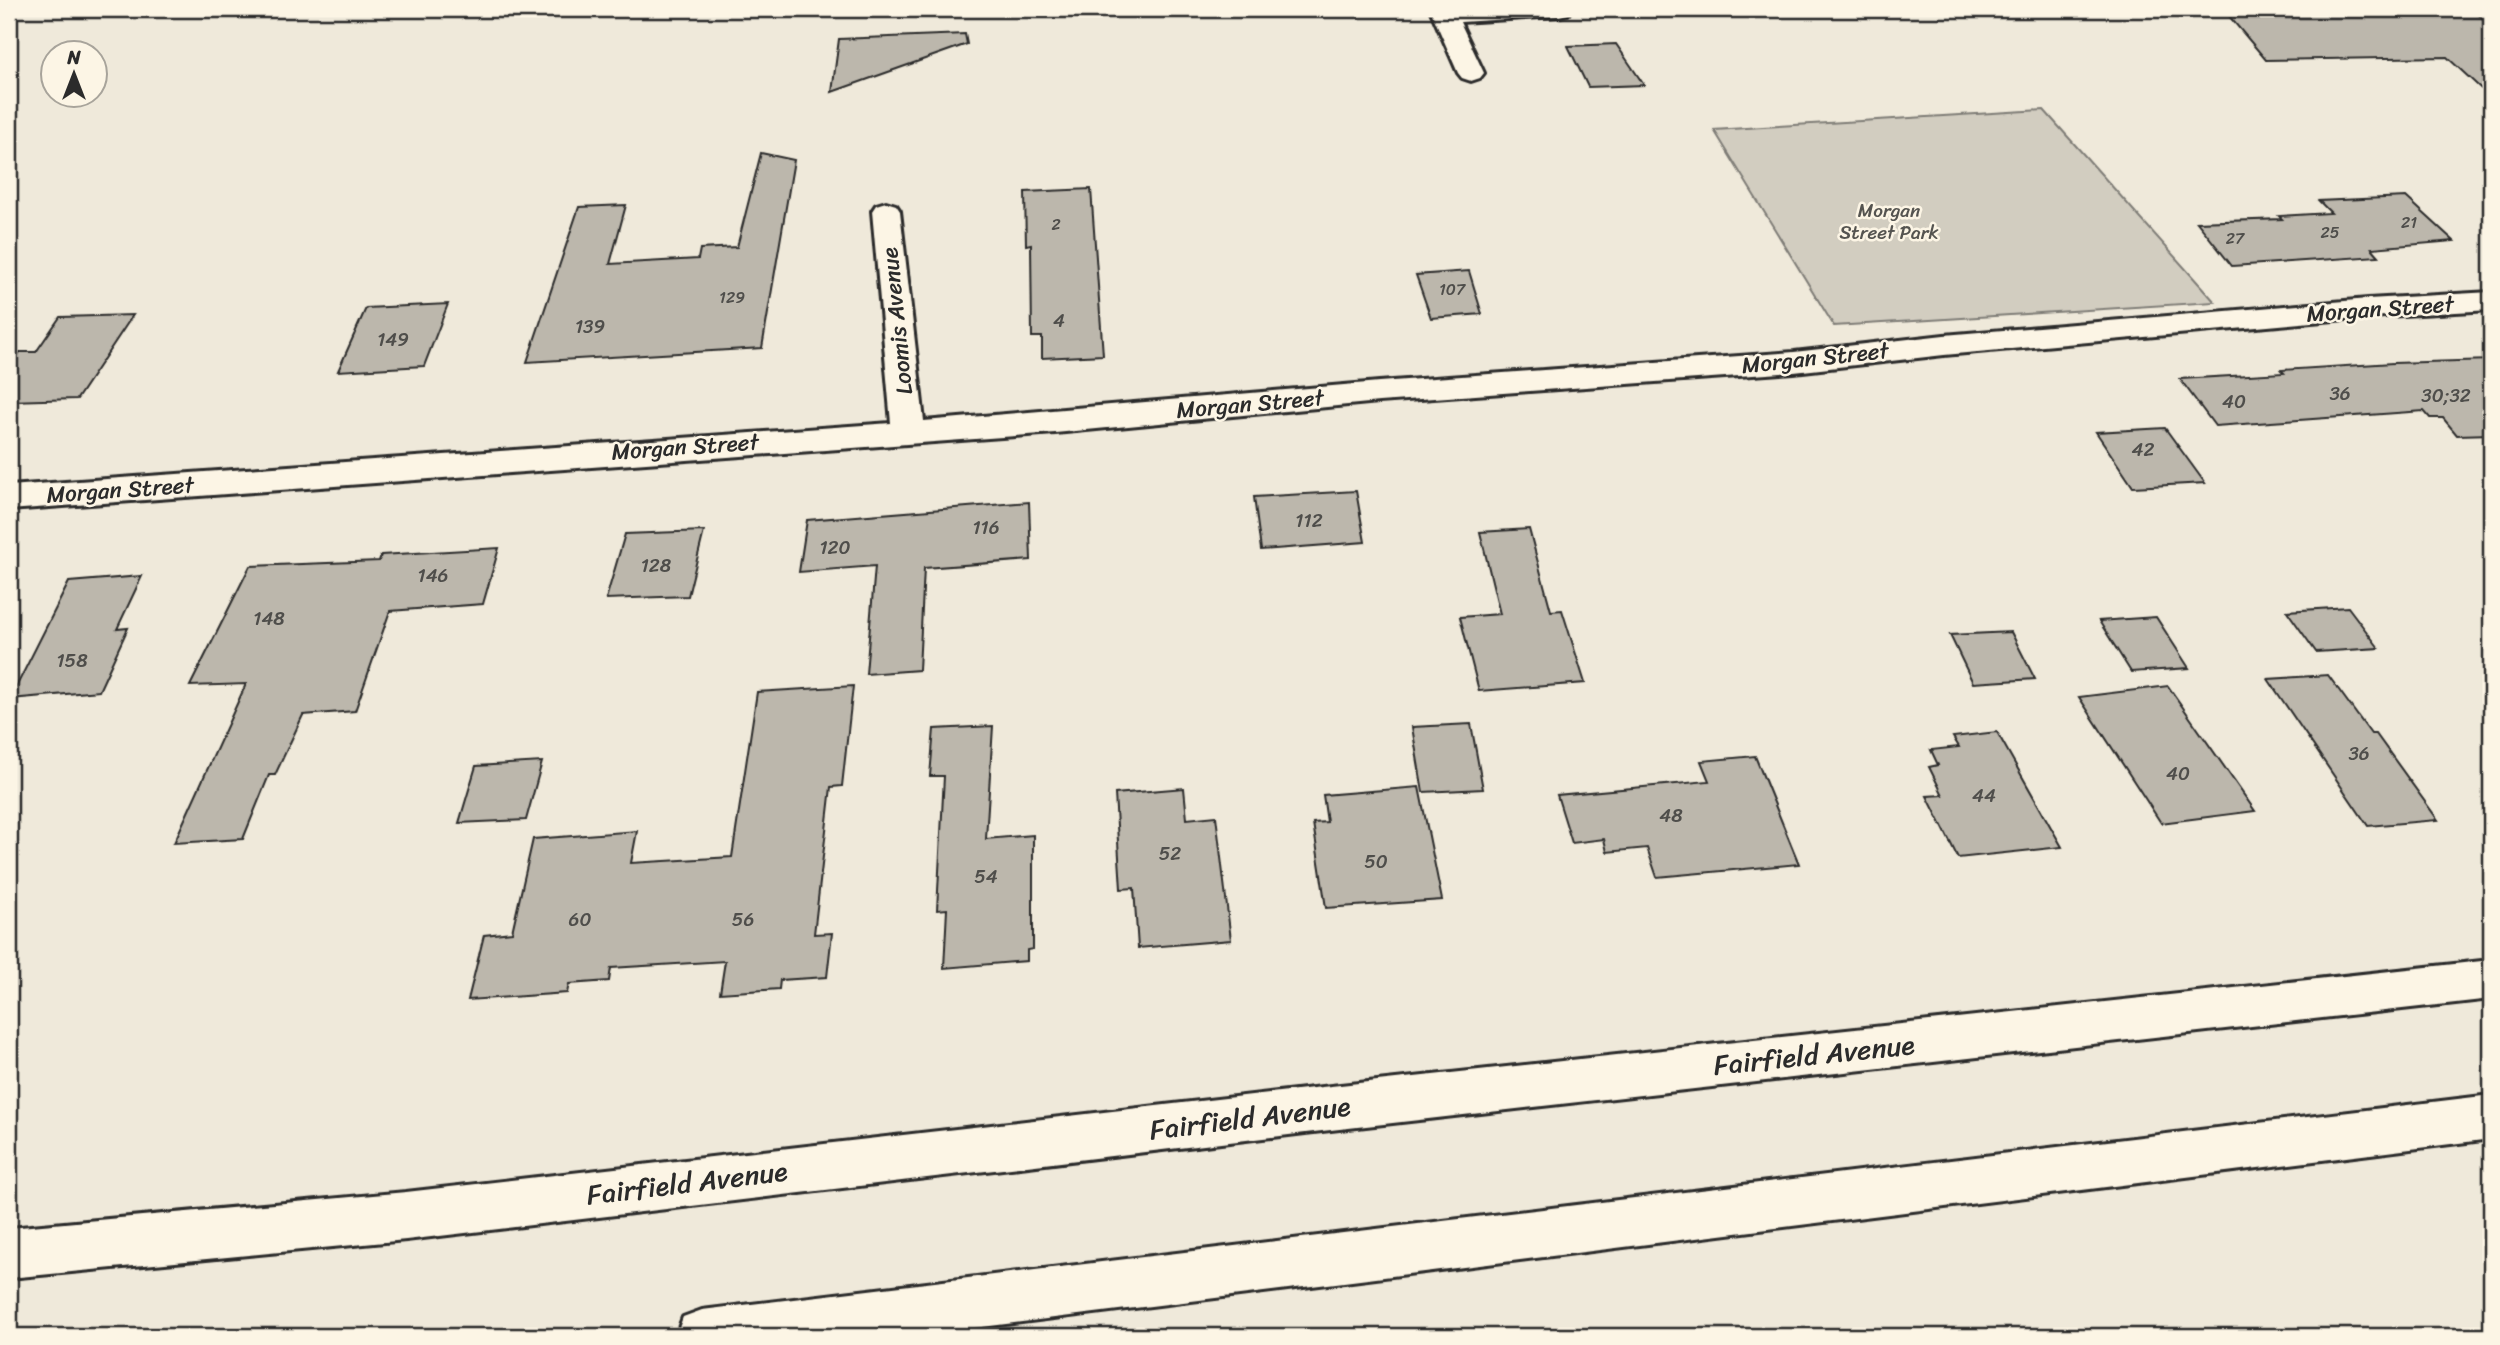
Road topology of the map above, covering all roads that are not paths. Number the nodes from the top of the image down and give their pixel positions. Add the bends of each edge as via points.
1 (1559, 9) edge
2 (1443, 12) edge
3 (1471, 73) dead end
4 (886, 211) dead end
5 (2491, 301) edge
6 (908, 431) junction
7 (9, 498) edge
8 (2491, 979) edge
9 (2491, 1118) edge
10 (9, 1253) edge
11 (702, 1336) edge

1 - 2 street
2 - 3 street
4 - 6 street, Loomis Avenue
5 - 6 street, Morgan Street via 1944,345 1794,362
6 - 7 street, Morgan Street
8 - 10 street, Fairfield Avenue via 406,1216
9 - 11 street

